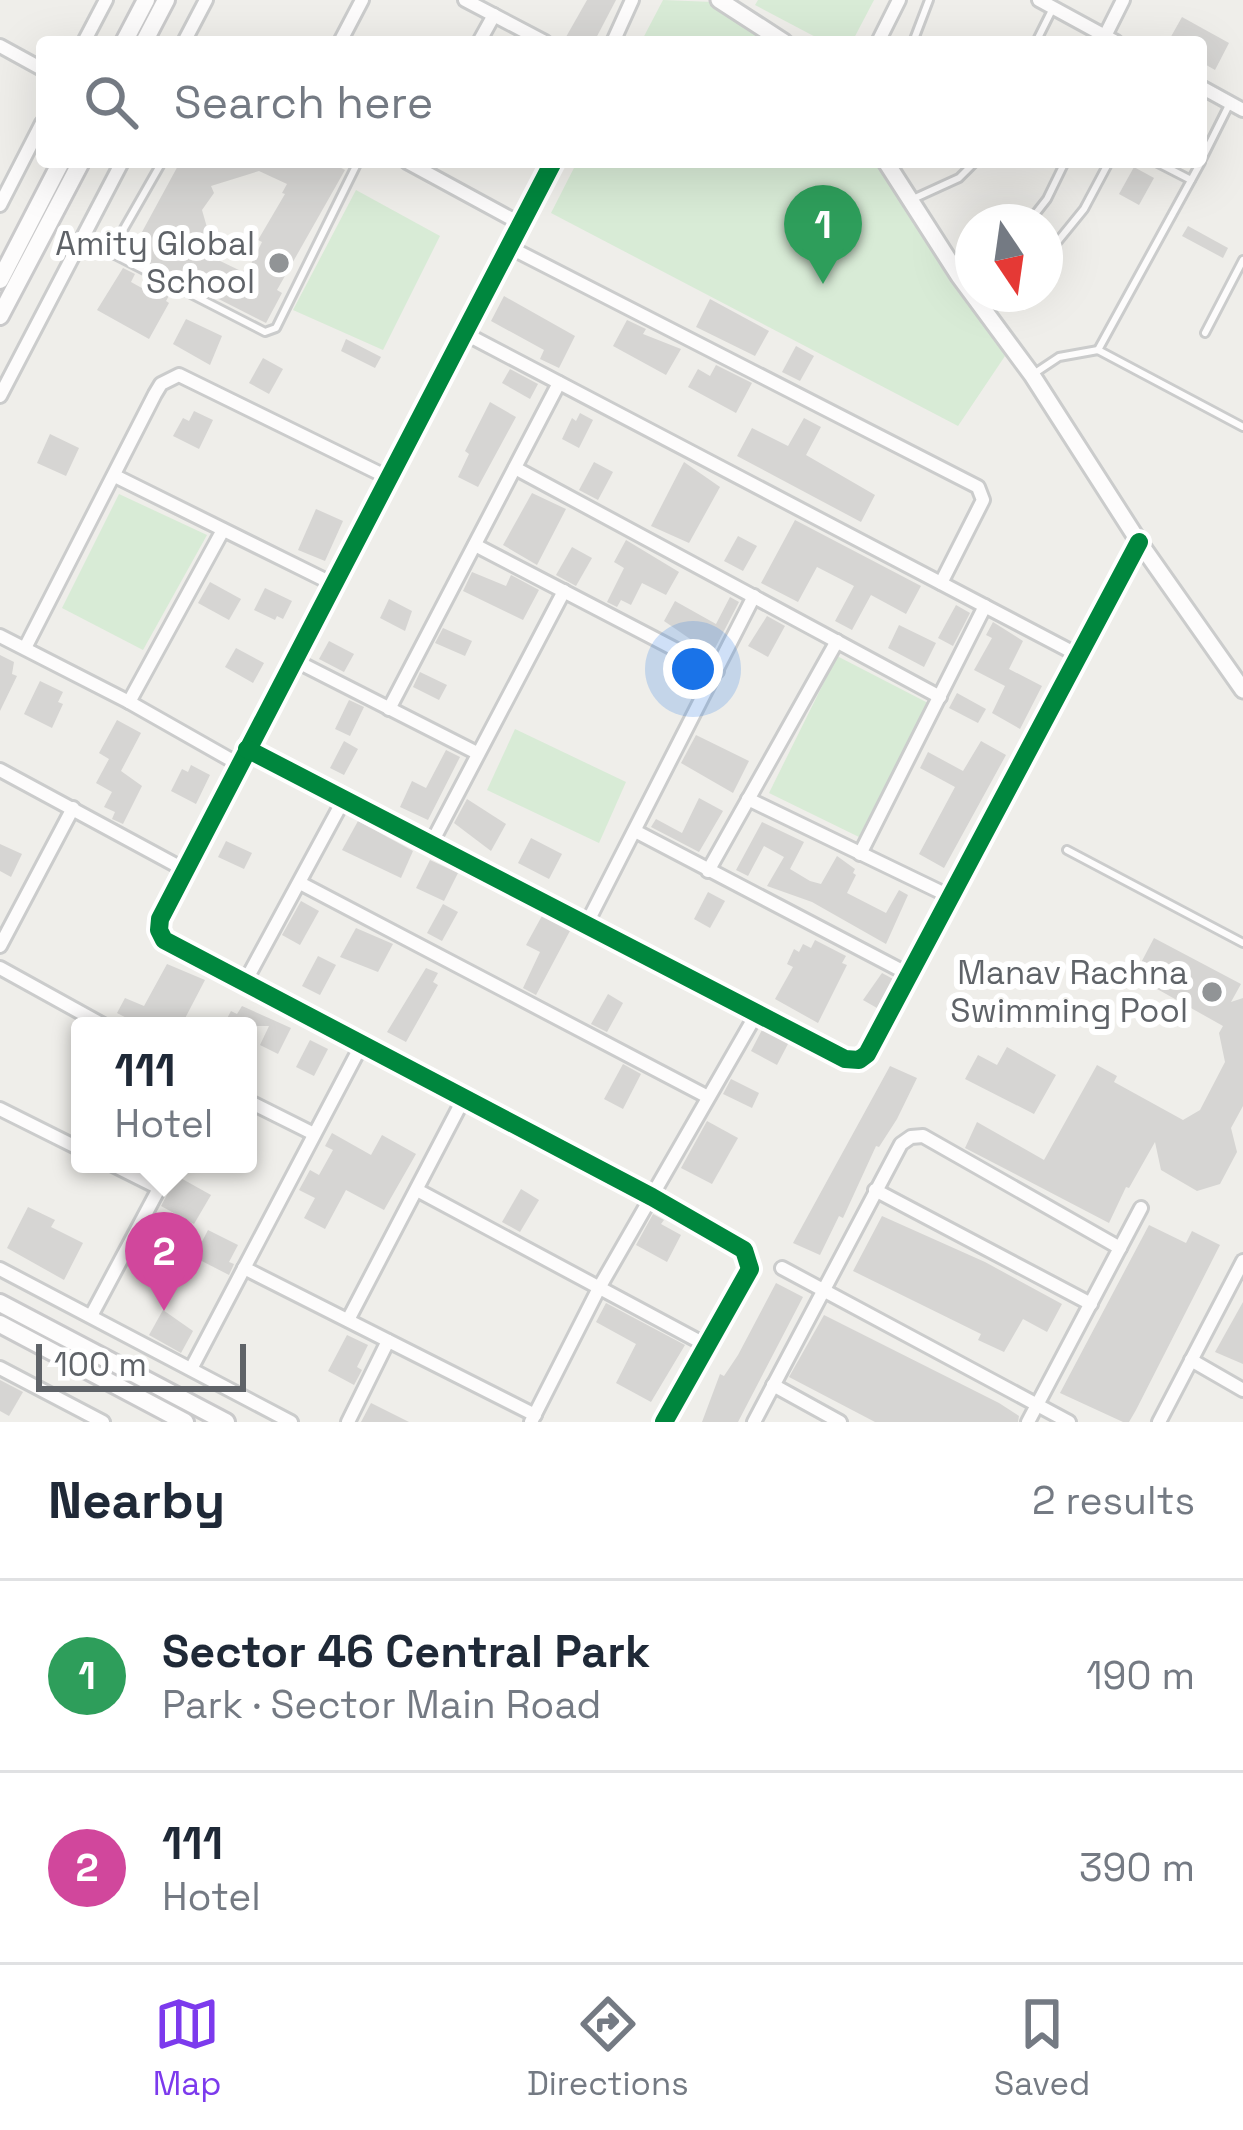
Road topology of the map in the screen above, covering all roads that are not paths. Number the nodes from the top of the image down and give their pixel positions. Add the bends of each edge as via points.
1 (106, 0) edge
2 (146, 0) edge
3 (166, 0) edge
4 (206, 0) edge
5 (362, 0) edge
6 (465, 0) edge
7 (632, 0) edge
8 (719, 0) edge
9 (898, 0) edge
10 (929, 0) edge
11 (1039, 0) edge
12 (1123, 0) edge
13 (1053, 8) junction
14 (494, 15) junction
15 (87, 36) edge
16 (127, 36) edge
17 (147, 36) edge
18 (187, 36) edge
19 (343, 36) edge
20 (482, 36) edge
21 (534, 36) edge
22 (616, 36) edge
23 (775, 36) edge
24 (881, 36) edge
25 (915, 36) edge
26 (1039, 36) edge
27 (1104, 36) edge
28 (1111, 36) edge
29 (0, 46) edge
30 (36, 66) edge
31 (1207, 90) edge
32 (1236, 106) edge
33 (36, 135) edge
34 (1207, 152) edge
35 (58, 168) edge
36 (78, 168) edge
37 (119, 168) edge
38 (159, 168) edge
39 (355, 168) edge
40 (421, 168) edge
41 (550, 168) edge
42 (890, 168) edge
43 (969, 168) edge
44 (1062, 168) edge
45 (1106, 168) edge
46 (1168, 168) edge
47 (1198, 168) edge
48 (1191, 180) junction
49 (911, 200) junction
50 (1043, 204) edge
51 (0, 205) edge
52 (521, 224) junction
53 (1063, 234) edge
54 (81, 239) junction
55 (509, 247) junction
56 (115, 255) junction
57 (955, 257) edge
58 (1243, 260) edge
59 (0, 280) edge
60 (984, 312) edge
61 (0, 316) edge
62 (464, 333) junction
63 (1205, 333) dead end
64 (1098, 350) junction
65 (1032, 375) junction
66 (559, 383) junction
67 (0, 396) edge
68 (1243, 428) edge
69 (514, 468) junction
70 (116, 476) junction
71 (388, 478) junction
72 (223, 530) junction
73 (1139, 542) junction
74 (475, 544) junction
75 (940, 583) junction
76 (333, 584) junction
77 (563, 591) junction
78 (754, 596) junction
79 (985, 606) junction
80 (0, 636) edge
81 (837, 641) junction
82 (25, 648) junction
83 (1078, 655) junction
84 (294, 660) junction
85 (717, 671) junction
86 (1243, 690) edge
87 (940, 697) junction
88 (129, 702) junction
89 (389, 709) junction
90 (247, 748) junction
91 (477, 753) junction
92 (240, 765) junction
93 (0, 770) edge
94 (344, 799) junction
95 (748, 800) junction
96 (74, 808) junction
97 (634, 831) junction
98 (431, 844) junction
99 (1067, 850) dead end
100 (860, 854) junction
101 (185, 870) junction
102 (708, 871) junction
103 (300, 883) junction
104 (949, 896) junction
105 (586, 925) junction
106 (1243, 943) edge
107 (0, 946) edge
108 (0, 968) edge
109 (910, 975) junction
110 (245, 982) junction
111 (757, 1013) junction
112 (89, 1017) edge
113 (362, 1044) junction
114 (709, 1097) junction
115 (464, 1098) junction
116 (257, 1106) edge
117 (0, 1109) edge
118 (314, 1134) junction
119 (71, 1144) edge
120 (129, 1173) edge
121 (167, 1173) edge
122 (159, 1188) junction
123 (417, 1190) junction
124 (875, 1190) junction
125 (652, 1196) junction
126 (1141, 1208) dead end
127 (1120, 1247) junction
128 (1243, 1261) edge
129 (0, 1268) edge
130 (244, 1268) junction
131 (782, 1268) dead end
132 (599, 1288) junction
133 (823, 1290) junction
134 (0, 1303) edge
135 (1091, 1304) junction
136 (91, 1316) junction
137 (348, 1320) junction
138 (0, 1324) edge
139 (388, 1341) junction
140 (707, 1346) junction
141 (1191, 1360) junction
142 (0, 1368) edge
143 (191, 1369) junction
144 (773, 1385) junction
145 (1243, 1390) edge
146 (1037, 1405) junction
147 (533, 1419) edge
148 (103, 1422) edge
149 (185, 1422) edge
150 (226, 1422) edge
151 (291, 1422) edge
152 (348, 1422) edge
153 (664, 1422) edge
154 (754, 1422) edge
155 (840, 1422) edge
156 (1028, 1422) edge
157 (1069, 1422) edge
158 (1159, 1422) edge

1 - 15 street
2 - 16 main road
3 - 17 main road
4 - 18 street
5 - 19 street
6 - 14 street
7 - 22 street
8 - 23 street
9 - 24 street
10 - 25 lane
11 - 13 street
12 - 28 street
13 - 26 lane
13 - 27 street
14 - 20 street
14 - 21 street
29 - 30 street
31 - 32 street
32 - 34 lane
33 - 51 street
35 - 59 main road
36 - 61 main road
37 - 54 street
38 - 56 lane
39 - 56 lane via 270,331
40 - 52 street
41 - 52 street
42 - 49 street
43 - 49 lane
44 - 50 lane
45 - 53 lane
46 - 48 lane
47 - 48 lane
48 - 64 lane
49 - 57 street
52 - 55 street
54 - 56 lane
54 - 67 street
55 - 62 street
55 - 75 street via 978,488 983,500
58 - 63 lane
60 - 65 street
62 - 66 street
62 - 71 street
64 - 65 lane via 1059,357
64 - 68 lane
65 - 73 street
66 - 69 street
66 - 75 street
69 - 74 street
69 - 78 street
70 - 71 street via 161,384 179,375
70 - 72 street
70 - 82 street
71 - 76 street
72 - 76 street
72 - 88 street
73 - 83 street
73 - 86 street
74 - 77 street
74 - 89 street
75 - 79 street
76 - 84 street
77 - 85 street
77 - 91 street
78 - 81 street
78 - 85 street
79 - 83 street
79 - 87 street
80 - 82 street
81 - 87 street
81 - 95 street
82 - 88 street
83 - 104 street
84 - 89 street
84 - 90 street
85 - 97 street
87 - 100 street
88 - 92 street
89 - 91 street
90 - 92 street
90 - 94 street
91 - 98 street
92 - 101 street
93 - 96 street
94 - 98 street
94 - 103 street
95 - 100 street
95 - 102 street
96 - 101 street
96 - 107 street
97 - 102 street
97 - 105 street
98 - 105 street
99 - 106 lane
100 - 104 street
101 - 110 street via 160,919 164,940
102 - 109 street
103 - 110 street
103 - 114 street
104 - 109 street
105 - 111 street
108 - 112 street
109 - 111 street via 859,1060
110 - 113 street
111 - 114 street
113 - 115 street
113 - 118 street
114 - 125 street
115 - 123 street
115 - 125 street
116 - 118 street
117 - 119 street
118 - 130 street
120 - 122 street
121 - 122 street
122 - 136 street
123 - 132 street
123 - 137 street
124 - 127 street via 901,1144 922,1136
124 - 133 street
124 - 135 street
125 - 132 street
125 - 140 street via 748,1255 749,1269
126 - 127 street
127 - 135 street
128 - 141 street
129 - 136 street
130 - 137 street
130 - 143 street
131 - 133 street
132 - 140 street
132 - 147 street
133 - 144 street
133 - 146 street
134 - 150 main road
135 - 146 street
136 - 143 street
137 - 139 street
138 - 149 main road
139 - 147 street
139 - 152 street
140 - 153 street
141 - 145 street
141 - 158 street
142 - 148 street
143 - 151 street
144 - 154 street
144 - 155 street
146 - 156 street
146 - 157 street

